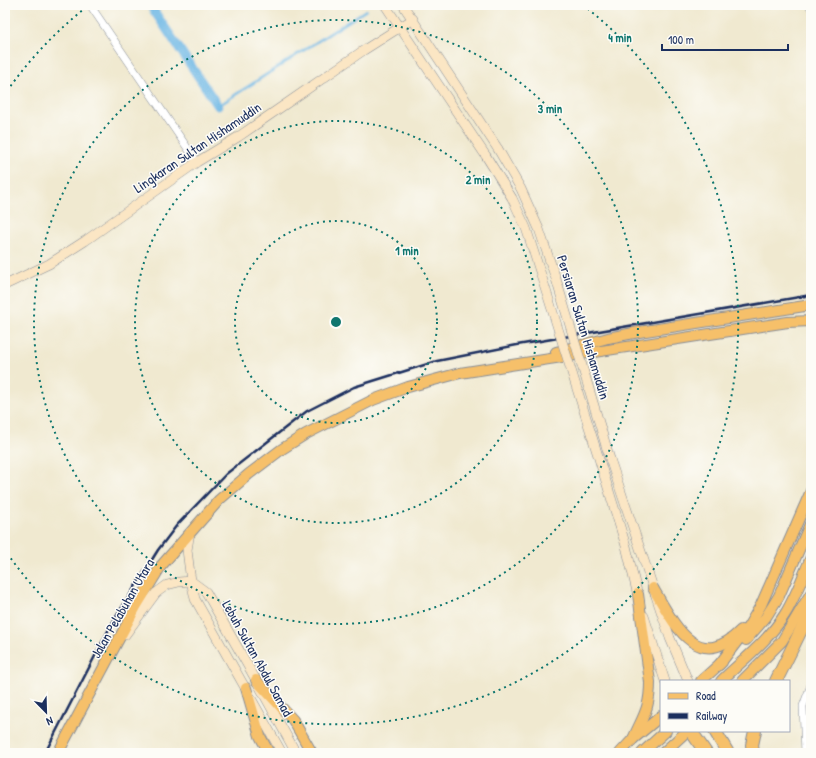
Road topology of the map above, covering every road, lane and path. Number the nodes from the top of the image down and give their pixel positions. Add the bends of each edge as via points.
1 (90, 5) edge
2 (385, 5) edge
3 (403, 5) edge
4 (809, 5) edge
5 (811, 8) edge
6 (413, 19) junction
7 (400, 27) junction
8 (197, 162) junction
9 (5, 285) edge
10 (811, 305) edge
11 (811, 320) edge
12 (486, 369) junction
13 (811, 491) edge
14 (811, 522) edge
15 (190, 532) junction
16 (811, 557) edge
17 (191, 581) junction
18 (653, 588) junction
19 (811, 593) edge
20 (638, 594) junction
21 (761, 605) junction
22 (811, 610) edge
23 (111, 654) junction
24 (719, 665) junction
25 (256, 680) junction
26 (665, 680) edge
27 (688, 680) edge
28 (702, 680) edge
29 (722, 680) edge
30 (743, 680) edge
31 (776, 680) edge
32 (811, 685) edge
33 (246, 688) junction
34 (660, 717) edge
35 (665, 732) edge
36 (686, 732) edge
37 (692, 732) edge
38 (716, 732) edge
39 (755, 732) edge
40 (633, 739) junction
41 (58, 753) edge
42 (269, 753) edge
43 (282, 753) edge
44 (296, 753) edge
45 (312, 753) edge
46 (620, 753) edge
47 (642, 753) edge
48 (663, 753) edge
49 (706, 753) edge
50 (728, 753) edge
51 (753, 753) edge
52 (805, 753) edge

1 - 8 street
2 - 7 street, Persiaran Sultan Hishamuddin
3 - 6 street, Persiaran Sultan Hishamuddin
4 - 5 street
6 - 7 street, Lingkaran Sultan Hishamuddin
6 - 18 street, Persiaran Sultan Hishamuddin, bridge via 498,149 521,189 539,229
7 - 8 street, Lingkaran Sultan Hishamuddin
7 - 20 street, Persiaran Sultan Hishamuddin, bridge via 486,156 512,198 526,228 626,546
8 - 9 street, Lingkaran Sultan Hishamuddin via 85,241 49,264
10 - 12 main road via 623,335
11 - 12 main road
12 - 15 main road, Jalan Pelabuhan Utara via 408,387 373,400 306,434 249,474 219,500
13 - 21 main road
14 - 24 main road via 784,587 773,606 757,628
15 - 17 street, Lebuh Sultan Abdul Samad via 187,550
15 - 23 main road, Jalan Pelabuhan Utara via 161,566
16 - 29 main road via 791,603 778,624
17 - 23 street via 167,585 156,592
17 - 25 street, Lebuh Sultan Abdul Samad via 206,592
17 - 33 street, Lebuh Sultan Abdul Samad via 196,599
18 - 21 main road via 683,636 704,646 717,646 729,641
18 - 27 street, Persiaran Sultan Hishamuddin
19 - 30 main road via 782,641
20 - 26 street, Persiaran Sultan Hishamuddin
20 - 40 main road via 650,691 646,712
21 - 24 main road
22 - 31 highway
23 - 41 main road, Jalan Pelabuhan Utara
24 - 28 main road
25 - 44 street, Lebuh Sultan Abdul Samad
25 - 45 main road via 293,720
32 - 52 street via 803,706
33 - 42 main road via 260,736
33 - 43 street, Lebuh Sultan Abdul Samad
34 - 40 main road
35 - 47 main road
36 - 48 main road
37 - 49 highway
38 - 50 highway
39 - 51 highway
40 - 46 main road

